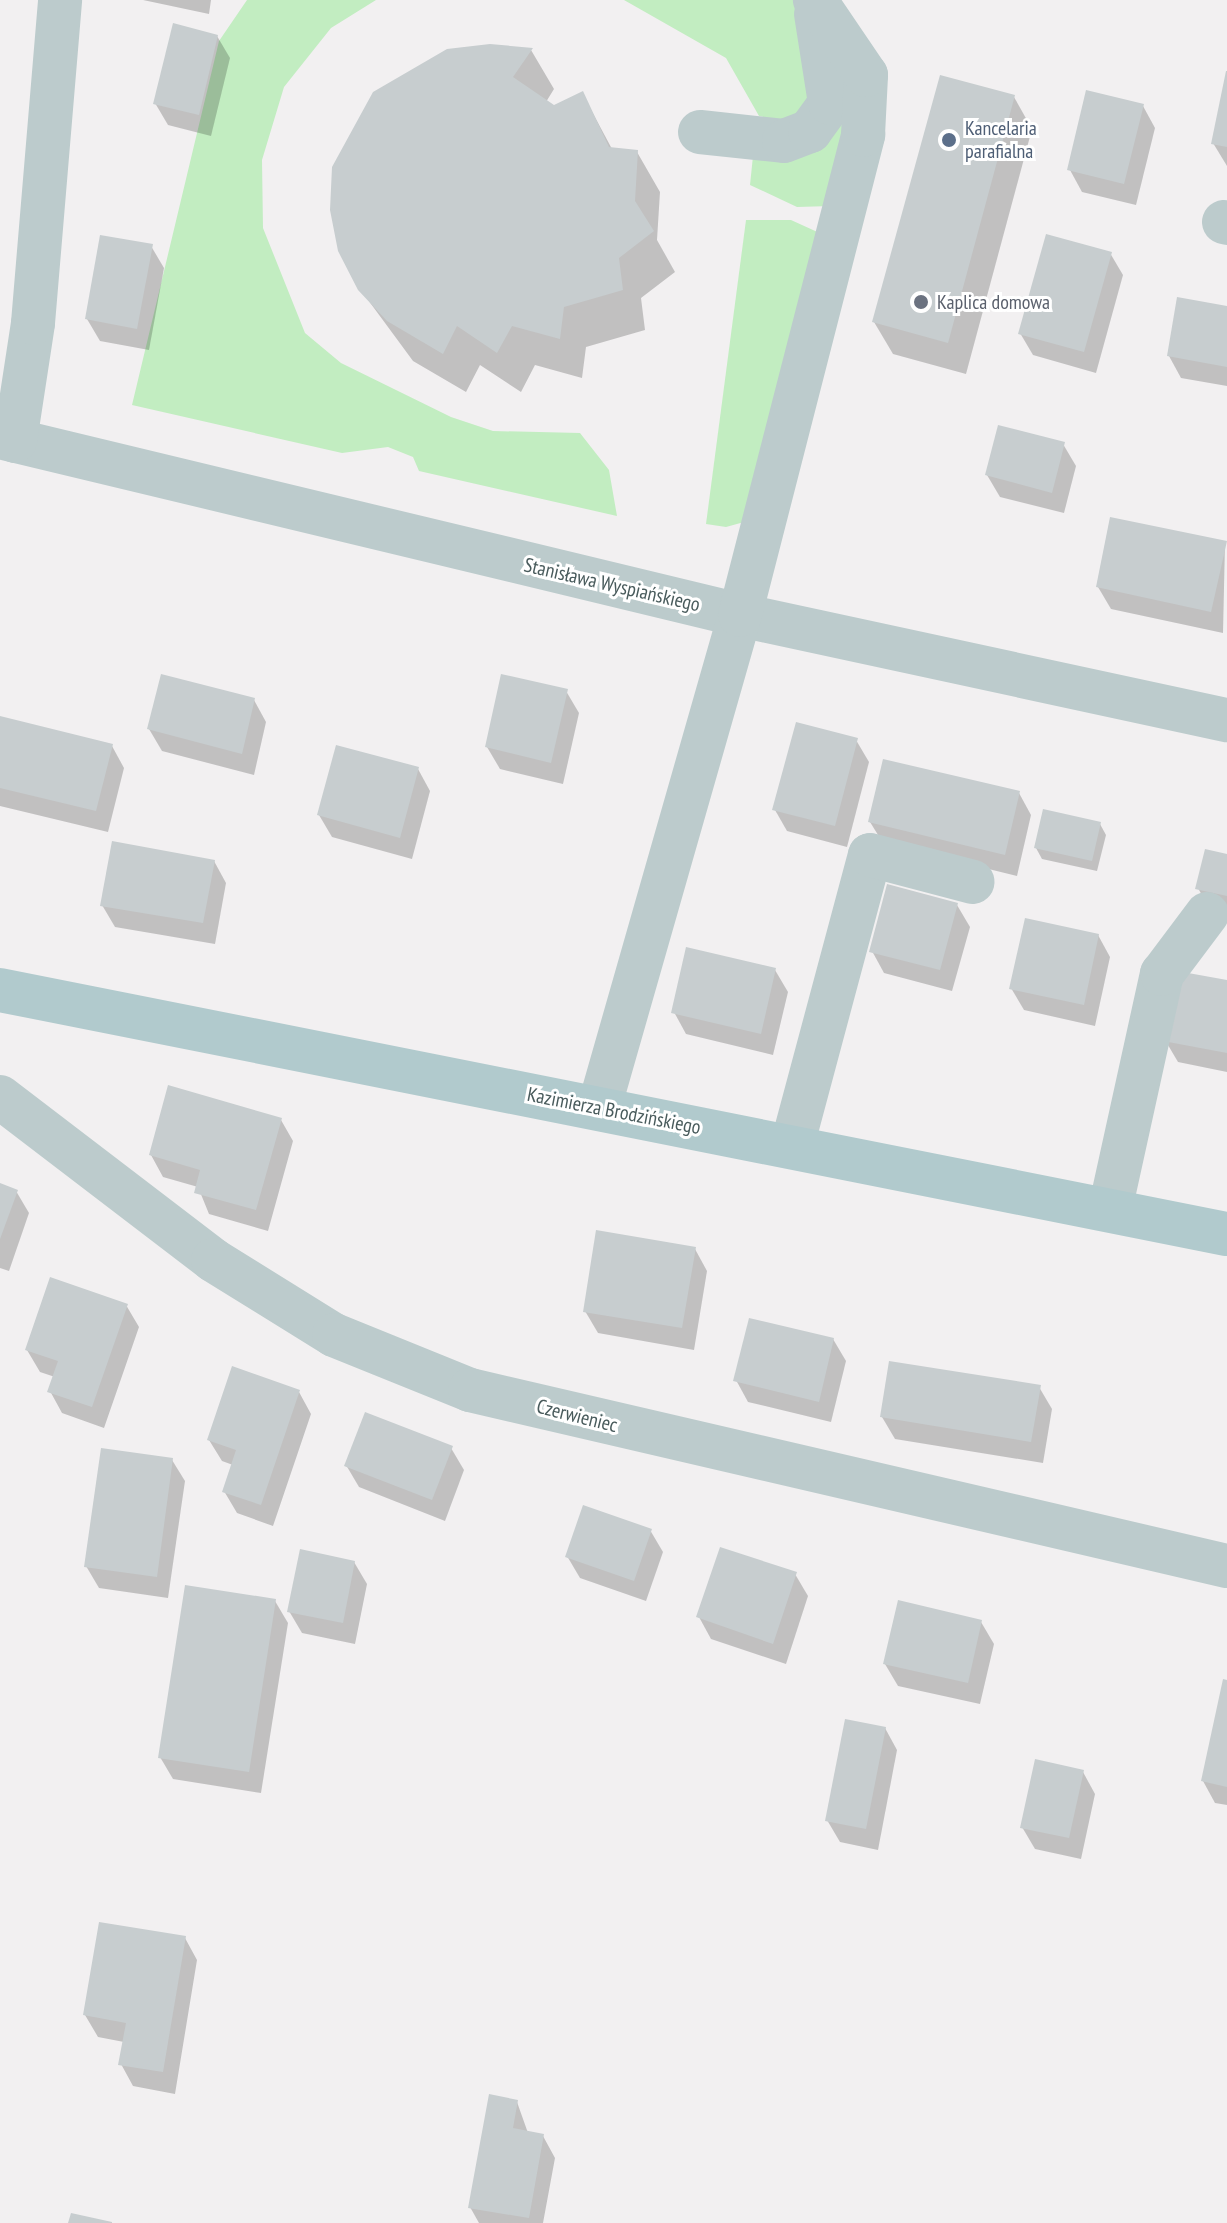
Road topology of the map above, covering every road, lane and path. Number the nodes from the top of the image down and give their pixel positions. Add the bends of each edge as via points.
1 (60, 0) edge
2 (814, 0) edge
3 (700, 132) dead end
4 (8, 439) edge
5 (740, 615) junction
6 (1227, 720) edge
7 (973, 882) dead end
8 (1207, 914) dead end
9 (0, 990) edge
10 (0, 1097) edge
11 (599, 1108) junction
12 (792, 1146) junction
13 (1110, 1210) junction
14 (1227, 1234) edge
15 (1227, 1566) edge

1 - 4 street via 33,323
2 - 3 street via 830,103 810,131 784,141
2 - 5 street via 866,75 863,135
4 - 5 street, Stanisława Wyspiańskiego
5 - 6 street, Stanisława Wyspiańskiego
5 - 11 street
7 - 12 street via 870,855
8 - 13 street via 1162,974
9 - 11 main road, Kazimierza Brodzińskiego
10 - 15 street, Czerwieniec via 226,1268 334,1335 470,1390
11 - 12 main road, Kazimierza Brodzińskiego
12 - 13 main road, Kazimierza Brodzińskiego
13 - 14 main road, Kazimierza Brodzińskiego

